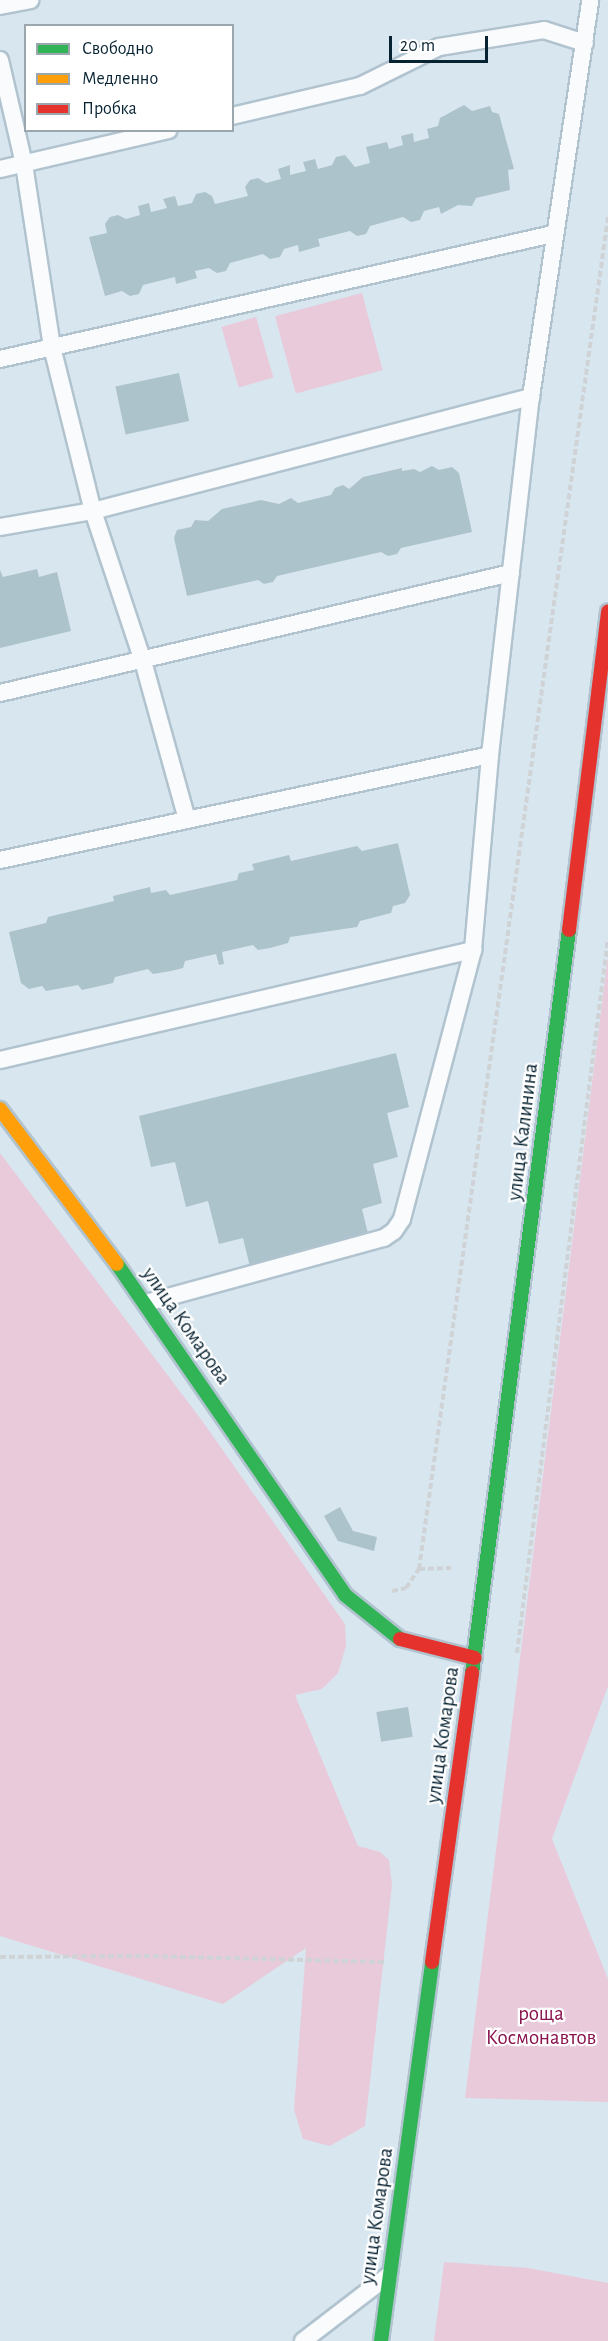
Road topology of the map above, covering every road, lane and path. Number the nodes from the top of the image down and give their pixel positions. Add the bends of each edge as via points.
1 (30, 0) edge
2 (590, 0) edge
3 (0, 6) edge
4 (585, 42) junction
5 (0, 60) edge
6 (234, 116) edge
7 (160, 132) edge
8 (24, 164) junction
9 (0, 169) edge
10 (608, 217) edge
11 (554, 234) junction
12 (52, 347) junction
13 (0, 359) edge
14 (531, 397) junction
15 (93, 511) junction
16 (0, 527) edge
17 (511, 573) junction
18 (608, 611) edge
19 (143, 661) junction
20 (0, 693) edge
21 (490, 755) junction
22 (187, 819) junction
23 (0, 860) edge
24 (608, 939) edge
25 (473, 950) junction
26 (0, 1060) edge
27 (0, 1109) edge
28 (146, 1303) junction
29 (419, 1569) dead end
30 (517, 1653) dead end
31 (475, 1658) junction
32 (0, 1957) edge
33 (385, 1962) dead end
34 (390, 2274) junction
35 (303, 2341) edge
36 (381, 2341) edge

1 - 3 lane
2 - 4 lane
4 - 6 lane via 544,30 439,47 360,86
4 - 11 lane
5 - 8 lane
7 - 8 lane
8 - 9 lane
8 - 12 lane
10 - 29 path
11 - 12 lane
11 - 14 lane
12 - 13 lane
12 - 15 lane
14 - 15 lane
14 - 17 lane
15 - 16 lane
15 - 19 lane
17 - 19 lane
17 - 21 lane
18 - 31 main road, улица Калинина
19 - 20 lane
19 - 22 lane
21 - 22 lane
21 - 25 lane
22 - 23 lane
24 - 30 path
25 - 26 lane
25 - 28 lane via 402,1219 394,1231 384,1238
27 - 28 main road, улица Комарова
28 - 31 main road, улица Комарова via 345,1595 397,1638
31 - 34 main road, улица Комарова
32 - 33 path
34 - 35 lane
34 - 36 main road, улица Комарова

